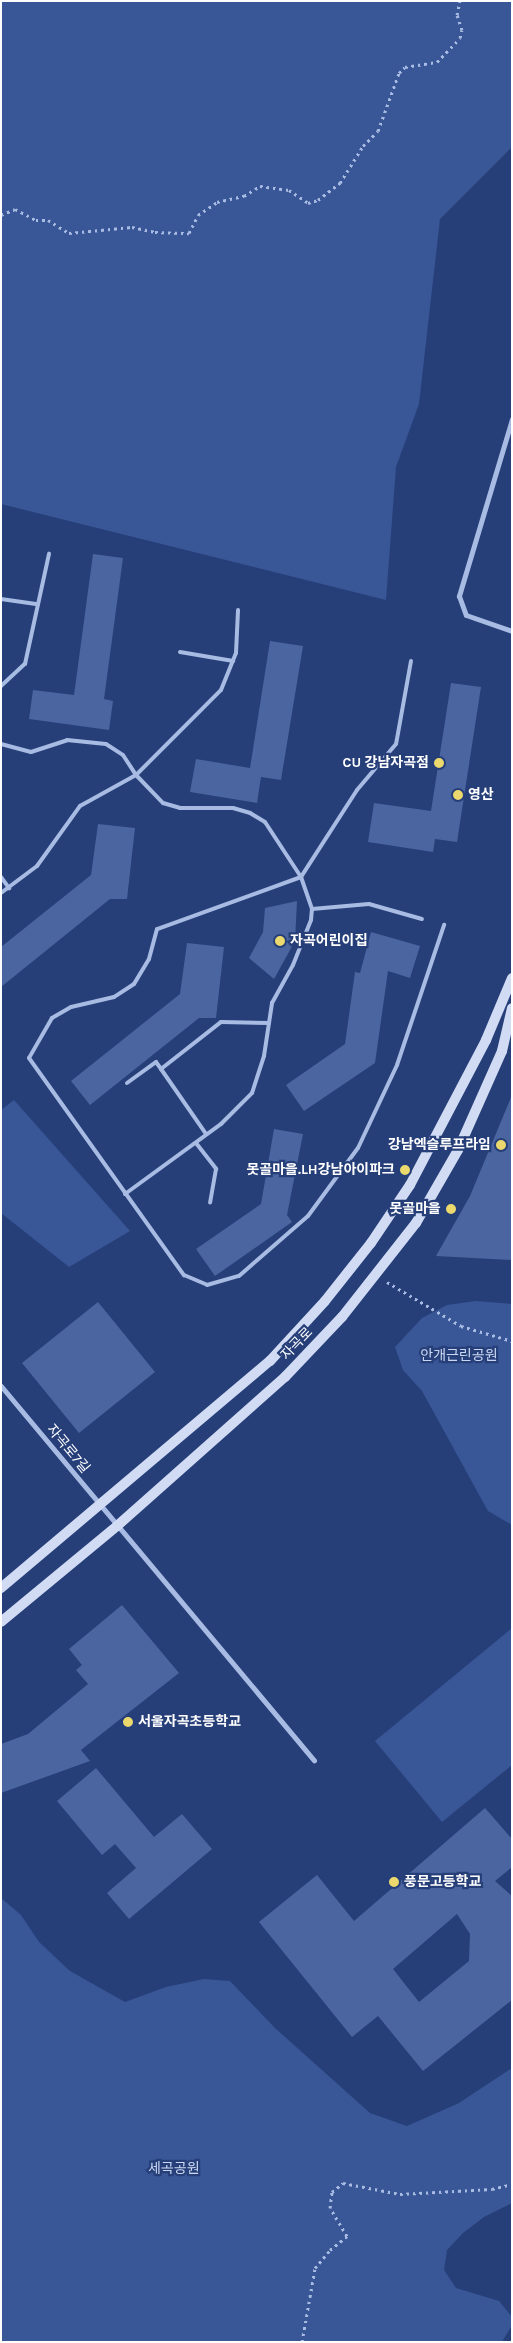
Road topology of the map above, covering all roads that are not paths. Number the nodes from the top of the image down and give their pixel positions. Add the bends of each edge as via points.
1 (512, 419) edge
2 (49, 554) dead end
3 (1, 599) edge
4 (38, 604) junction
5 (238, 610) dead end
6 (512, 631) edge
7 (180, 652) dead end
8 (233, 661) junction
9 (411, 661) dead end
10 (1, 686) edge
11 (1, 744) edge
12 (136, 775) junction
13 (1, 877) edge
14 (302, 877) junction
15 (9, 888) junction
16 (1, 893) edge
17 (312, 909) junction
18 (422, 918) dead end
19 (444, 924) dead end
20 (512, 978) edge
21 (512, 1008) edge
22 (269, 1022) junction
23 (161, 1069) junction
24 (128, 1083) dead end
25 (206, 1134) junction
26 (196, 1143) junction
27 (125, 1194) junction
28 (210, 1202) dead end
29 (1, 1386) edge
30 (100, 1505) junction
31 (117, 1526) junction
32 (1, 1588) edge
33 (1, 1622) edge
34 (314, 1761) dead end

1 - 6 street via 459,596 466,615
2 - 4 lane
3 - 4 lane
4 - 10 lane via 25,664
5 - 8 lane
7 - 8 lane
8 - 12 lane via 221,690
9 - 14 lane via 396,744 356,790
11 - 12 lane via 31,752 67,740 106,744 123,755
12 - 14 lane via 163,802 180,808 233,808 265,822
12 - 15 lane via 80,806 37,866
13 - 15 lane
14 - 17 lane
14 - 27 lane via 157,929 149,959 134,984 114,997 71,1007 52,1018 29,1058
15 - 16 lane
17 - 18 lane via 370,904
17 - 22 lane via 311,920 293,965 272,1004
19 - 27 lane via 397,1065 358,1148 308,1216 239,1276 207,1285 184,1275
20 - 30 main road, 자곡로 via 486,1040 410,1185 372,1243 270,1361
21 - 31 main road, 자곡로 via 502,1051 458,1150 416,1223 342,1317 285,1377
22 - 23 lane via 221,1022
22 - 25 lane via 252,1093
23 - 24 lane via 156,1062
23 - 25 lane
25 - 26 lane
26 - 27 lane
26 - 28 lane via 216,1169
29 - 30 street, 자곡로7길
30 - 31 street, 자곡로7길
30 - 32 main road, 자곡로
31 - 33 main road, 자곡로
31 - 34 street, 자곡로7길

